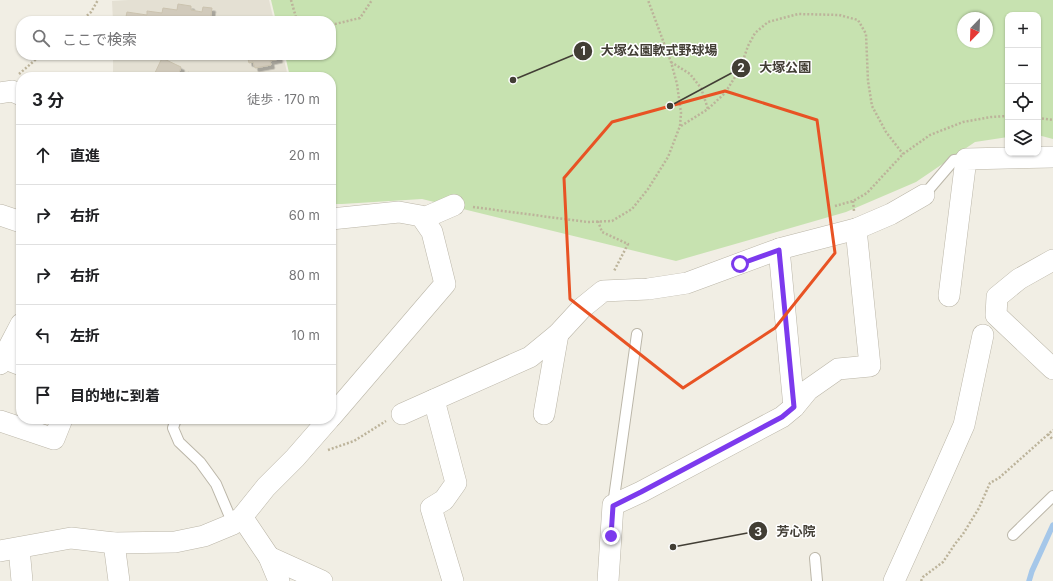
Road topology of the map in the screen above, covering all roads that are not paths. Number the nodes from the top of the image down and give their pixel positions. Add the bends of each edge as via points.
1 (16, 88) edge
2 (0, 92) edge
3 (1053, 157) edge
4 (966, 159) junction
5 (924, 195) joint
6 (454, 205) road end
7 (0, 216) edge
8 (336, 218) edge
9 (424, 218) junction
10 (16, 221) edge
11 (856, 229) junction
12 (779, 250) junction
13 (1053, 260) edge
14 (949, 296) dead end
15 (558, 334) junction
16 (638, 334) dead end
17 (983, 335) dead end
18 (16, 339) edge
19 (8, 362) edge
20 (1053, 369) edge
21 (434, 400) junction
22 (794, 407) junction
23 (336, 408) edge
24 (402, 414) road end
25 (544, 414) dead end
26 (0, 421) edge
27 (60, 424) edge
28 (174, 424) edge
29 (321, 424) edge
30 (1053, 496) edge
31 (613, 506) junction
32 (237, 520) junction
33 (1013, 535) dead end
34 (114, 543) junction
35 (10, 550) edge
36 (269, 557) junction
37 (815, 558) dead end
38 (22, 581) edge
39 (119, 581) edge
40 (279, 581) edge
41 (322, 581) edge
42 (453, 581) edge
43 (608, 581) edge
44 (817, 581) edge
45 (894, 581) edge

1 - 2 street via 12,91
3 - 4 street
4 - 5 lane via 954,160
4 - 14 street
5 - 11 street via 891,214
6 - 9 street
7 - 10 street
8 - 9 street via 399,212
9 - 23 street via 432,232 445,284
11 - 12 street
11 - 22 street via 870,366 838,369 808,390
12 - 15 street via 687,283 648,289 603,291 582,308
12 - 22 street
13 - 20 street via 1019,279 998,297 996,315
15 - 21 street via 530,357
15 - 25 street
16 - 31 lane
17 - 45 street via 964,425
18 - 19 street
21 - 24 street
21 - 42 street via 456,483 444,500 431,508
22 - 31 street via 782,417
26 - 27 street via 54,439
28 - 32 lane via 173,428 179,442 200,462
29 - 32 street
30 - 33 lane
31 - 43 street
32 - 34 street via 204,536 175,542
32 - 36 street
34 - 35 street via 71,538
34 - 39 street
35 - 38 street
36 - 40 street
36 - 41 street
37 - 44 lane

